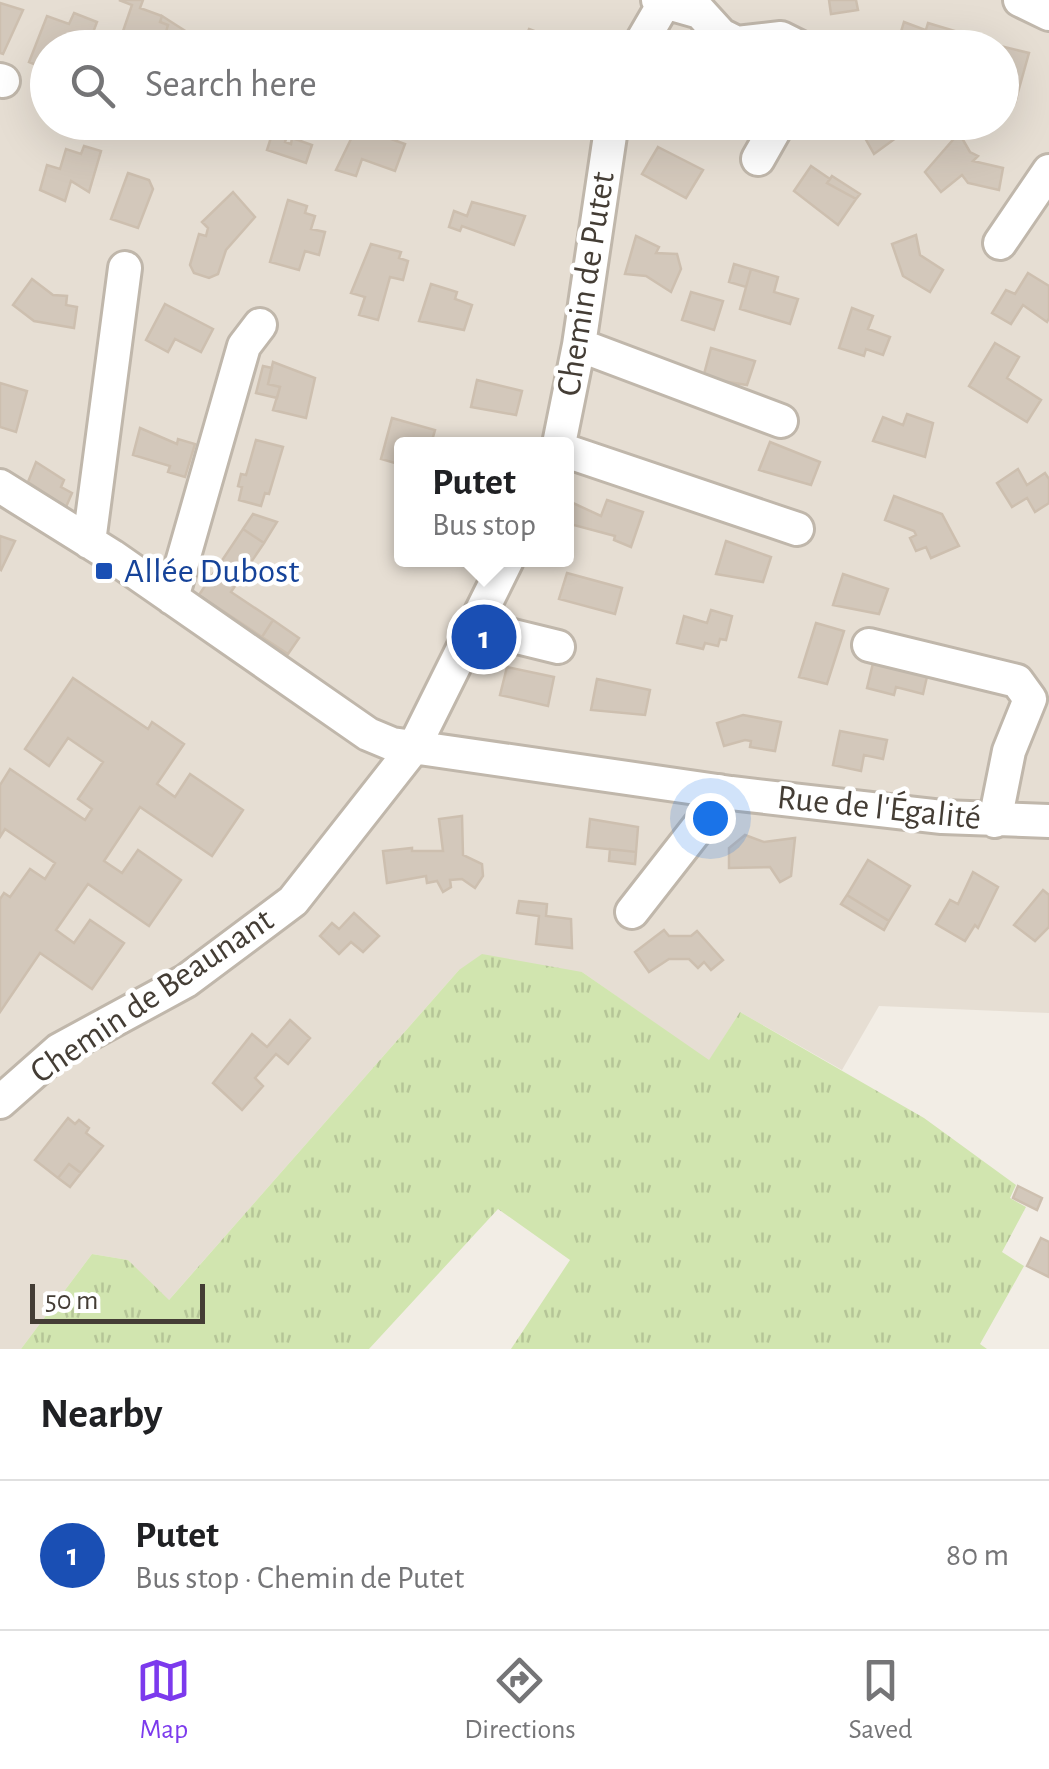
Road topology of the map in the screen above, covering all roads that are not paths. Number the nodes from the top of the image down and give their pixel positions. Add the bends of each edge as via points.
1 (1020, 0) edge
2 (663, 1) edge
3 (1049, 14) edge
4 (648, 30) edge
5 (716, 30) edge
6 (609, 140) edge
7 (769, 140) edge
8 (758, 160) dead end
9 (1049, 170) edge
10 (1000, 243) dead end
11 (125, 268) dead end
12 (260, 325) dead end
13 (579, 344) junction
14 (781, 422) dead end
15 (560, 437) edge
16 (574, 454) edge
17 (0, 486) edge
18 (797, 529) dead end
19 (88, 542) junction
20 (503, 567) edge
21 (172, 598) junction
22 (474, 622) junction
23 (869, 645) dead end
24 (558, 647) dead end
25 (414, 747) junction
26 (725, 792) junction
27 (996, 820) junction
28 (1049, 822) edge
29 (645, 906) dead end
30 (0, 1102) edge

1 - 3 street
2 - 4 street
2 - 5 street via 700,12
6 - 13 street, Chemin de Putet
7 - 8 street
9 - 10 street
11 - 19 street
12 - 21 street via 244,346
13 - 14 street
13 - 15 street, Chemin de Putet
16 - 18 street
17 - 19 street, Rue de l'Égalité
19 - 21 street, Rue de l'Égalité
20 - 22 street
21 - 25 street, Rue de l'Égalité via 368,734
22 - 24 street
22 - 25 street
23 - 27 street via 1018,681 1030,699 1008,751
25 - 26 street, Rue de l'Égalité
25 - 30 street, Chemin de Beaunant via 293,901 186,981 59,1050
26 - 27 street, Rue de l'Égalité
26 - 29 street
27 - 28 street, Rue de l'Égalité

